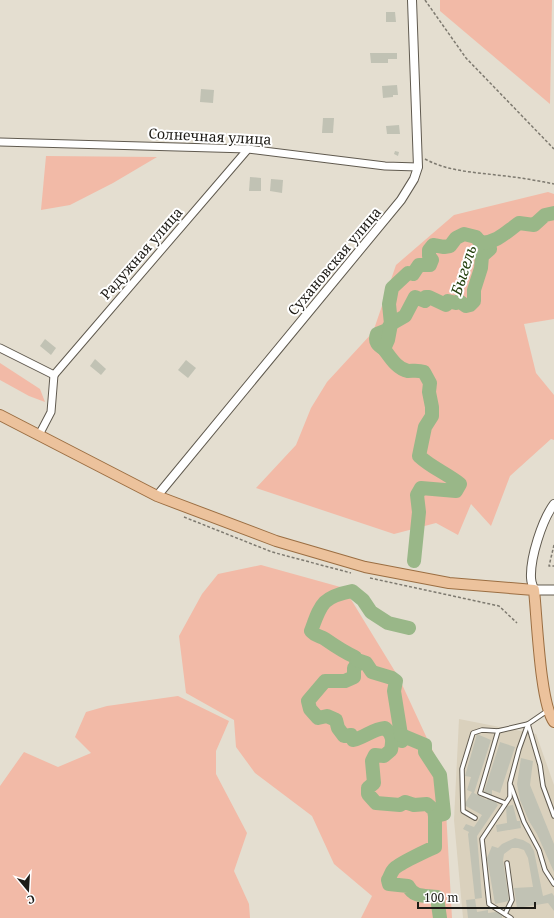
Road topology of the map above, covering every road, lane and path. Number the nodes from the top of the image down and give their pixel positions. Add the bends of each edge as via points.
1 (412, 0) edge
2 (425, 0) edge
3 (0, 142) edge
4 (248, 149) junction
5 (554, 149) edge
6 (418, 155) junction
7 (418, 167) junction
8 (554, 184) edge
9 (0, 348) edge
10 (54, 375) junction
11 (0, 415) edge
12 (39, 435) junction
13 (157, 496) junction
14 (554, 504) edge
15 (554, 545) edge
16 (554, 566) edge
17 (534, 590) junction
18 (554, 590) edge
19 (499, 606) dead end
20 (517, 623) dead end
21 (548, 711) junction
22 (554, 722) edge
23 (528, 724) junction
24 (498, 731) junction
25 (510, 783) junction
26 (505, 803) junction
27 (554, 816) edge
28 (475, 818) dead end
29 (506, 863) dead end
30 (554, 884) edge
31 (506, 914) junction
32 (511, 918) edge

1 - 6 street, Сухановская улица via 415,132
2 - 5 path via 466,58
3 - 4 street, Солнечная улица
4 - 7 street, Солнечная улица via 385,166
4 - 10 street, Радужная улица
6 - 7 street, Сухановская улица
6 - 8 path via 438,166 452,169
7 - 13 street, Сухановская улица via 401,200
9 - 10 street
10 - 12 street via 51,412
11 - 12 main road
12 - 13 main road
13 - 17 main road via 276,541 365,567 449,583
14 - 17 street via 542,524 536,546 531,578
15 - 16 path via 549,566
17 - 18 main road
17 - 21 main road
19 - 20 path
21 - 22 main road
21 - 23 lane
23 - 24 lane
23 - 25 lane
23 - 27 lane via 540,765 543,786
24 - 26 lane via 480,792
24 - 28 lane via 482,730 473,733 462,769 463,811
25 - 26 lane via 510,797
25 - 30 lane via 524,822 540,850 545,870
26 - 31 lane via 482,839 489,904
29 - 31 lane via 512,900
31 - 32 lane

